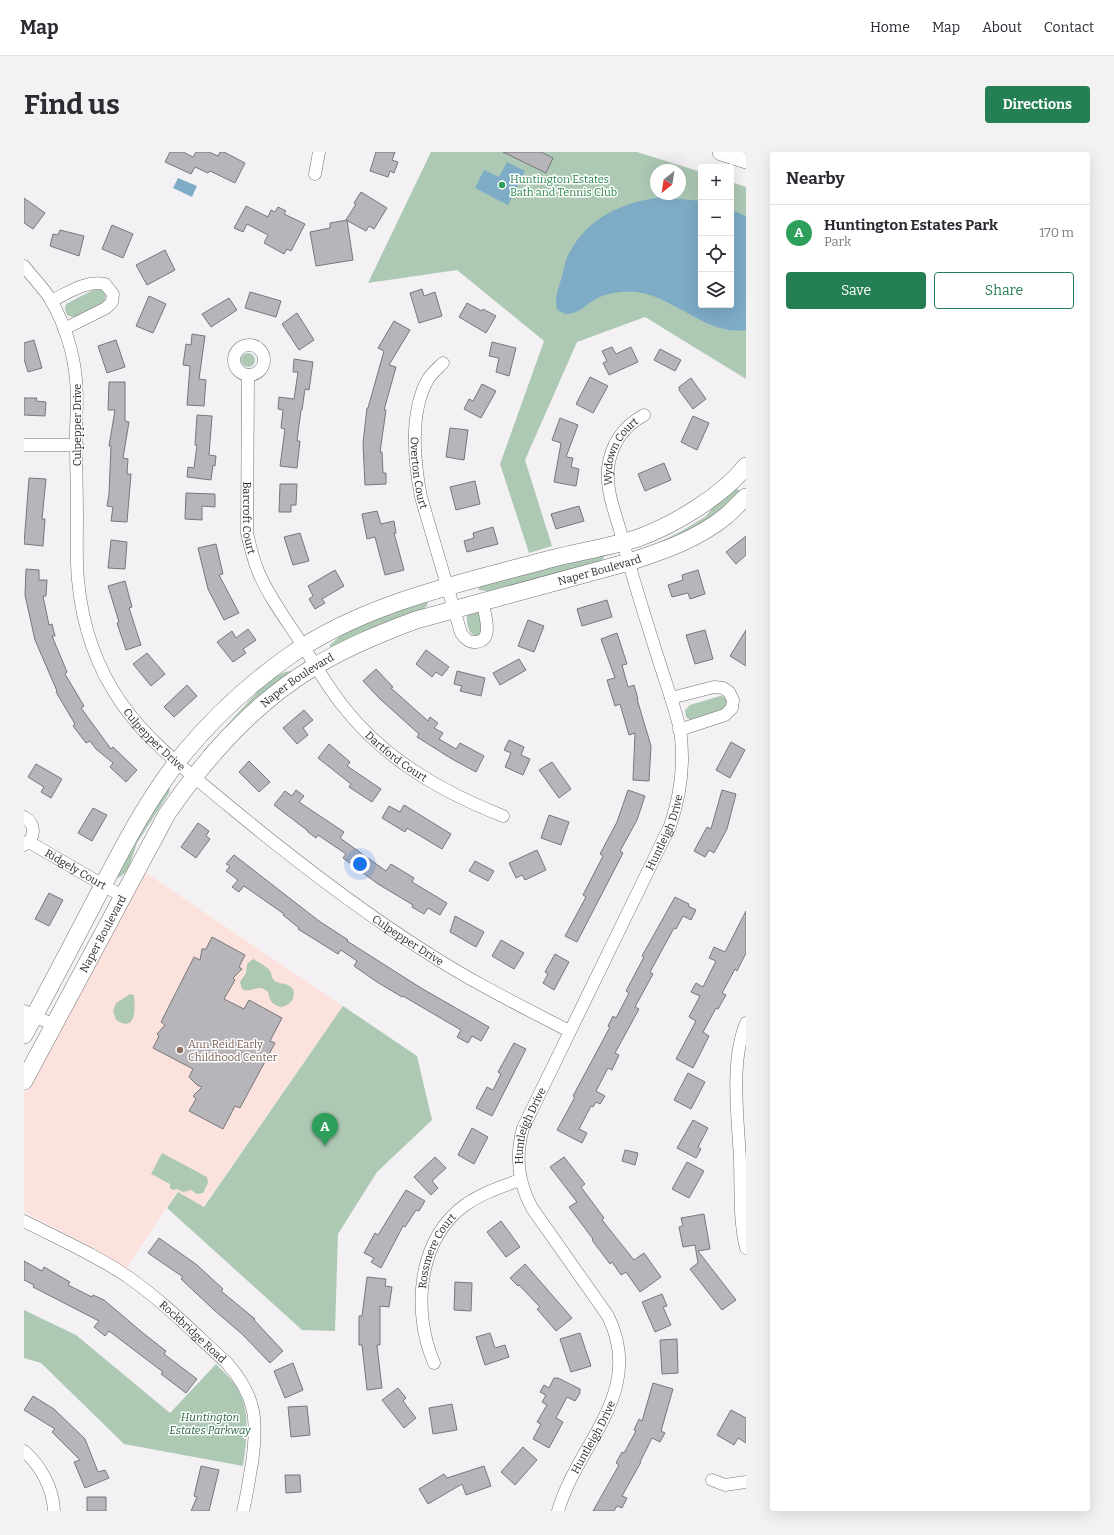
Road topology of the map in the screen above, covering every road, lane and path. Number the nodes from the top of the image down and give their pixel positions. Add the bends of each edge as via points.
1 (319, 152) edge
2 (721, 152) edge
3 (746, 160) edge
4 (315, 174) dead end
5 (24, 266) edge
6 (51, 300) junction
7 (64, 328) junction
8 (443, 363) dead end
9 (248, 375) dead end
10 (644, 414) dead end
11 (24, 444) edge
12 (76, 445) junction
13 (744, 473) edge
14 (746, 497) edge
15 (623, 542) junction
16 (629, 562) junction
17 (447, 587) junction
18 (482, 601) junction
19 (455, 609) junction
20 (304, 648) junction
21 (315, 666) junction
22 (671, 698) junction
23 (679, 730) junction
24 (176, 763) junction
25 (194, 777) junction
26 (503, 816) dead end
27 (24, 818) edge
28 (26, 843) edge
29 (103, 884) junction
30 (122, 896) junction
31 (29, 1014) edge
32 (746, 1024) edge
33 (54, 1025) junction
34 (569, 1031) junction
35 (24, 1035) edge
36 (24, 1080) edge
37 (520, 1180) junction
38 (24, 1221) edge
39 (746, 1248) edge
40 (434, 1363) dead end
41 (24, 1451) edge
42 (712, 1480) dead end
43 (746, 1482) edge
44 (54, 1511) edge
45 (243, 1511) edge
46 (558, 1511) edge

1 - 4 street
2 - 3 main road
5 - 6 street, Culpepper Drive
6 - 7 street, Culpepper Drive
6 - 7 street via 96,282 105,284 113,294 112,302 106,308
7 - 12 street, Culpepper Drive via 76,379
8 - 17 street, Overton Court via 429,378 423,390 414,442 421,497
9 - 20 street, Barcroft Court via 248,533 252,553 264,584
10 - 15 street, Wydown Court via 633,421 618,437 608,467 611,500
11 - 12 street
12 - 24 street, Culpepper Drive via 77,578 84,622 108,682 122,704 139,726
13 - 15 main road, Naper Boulevard via 682,517 650,533
14 - 16 main road, Naper Boulevard via 725,516 696,536
15 - 16 street, Wydown Court
15 - 17 main road, Naper Boulevard
16 - 18 main road, Naper Boulevard
16 - 22 street, Huntleigh Drive
17 - 19 street, Overton Court
17 - 20 main road, Naper Boulevard via 371,613 337,628
18 - 19 main road, Naper Boulevard
18 - 19 street, Overton Court via 488,628 487,634 479,642 464,638
19 - 21 main road, Naper Boulevard via 382,632
20 - 21 street, Barcroft Court
20 - 24 main road, Naper Boulevard via 290,655 230,704
21 - 25 main road, Naper Boulevard via 286,686 242,723
21 - 26 street, Dartford Court via 362,728 396,759 442,789
22 - 23 street, Huntleigh Drive
22 - 23 street via 714,687 730,692 734,700 732,708 725,715
23 - 34 street, Huntleigh Drive via 682,769 680,792 670,826
24 - 25 street, Culpepper Drive
24 - 29 main road, Naper Boulevard via 155,792
25 - 30 main road, Naper Boulevard via 167,814
25 - 34 street, Culpepper Drive via 294,859 371,916 451,968
27 - 28 street, Ridgely Court via 33,828 33,833
28 - 29 street, Ridgely Court
29 - 30 street, Ridgely Court
29 - 31 main road, Naper Boulevard
30 - 33 main road, Naper Boulevard
31 - 33 street
31 - 35 main road, Naper Boulevard
32 - 39 street via 739,1044 736,1072 742,1220
33 - 36 main road, Naper Boulevard
34 - 37 street, Huntleigh Drive via 523,1128 518,1154
37 - 40 street, Rossmere Court via 492,1190 464,1206 448,1222 431,1250 423,1278 422,1314 428,1348
37 - 46 street, Huntleigh Drive via 532,1208 608,1316 619,1347 619,1377 611,1403 568,1486
38 - 45 street, Rockbridge Road via 128,1277 151,1294 236,1374 250,1398 255,1422
41 - 44 street via 46,1479
42 - 43 street via 725,1485

